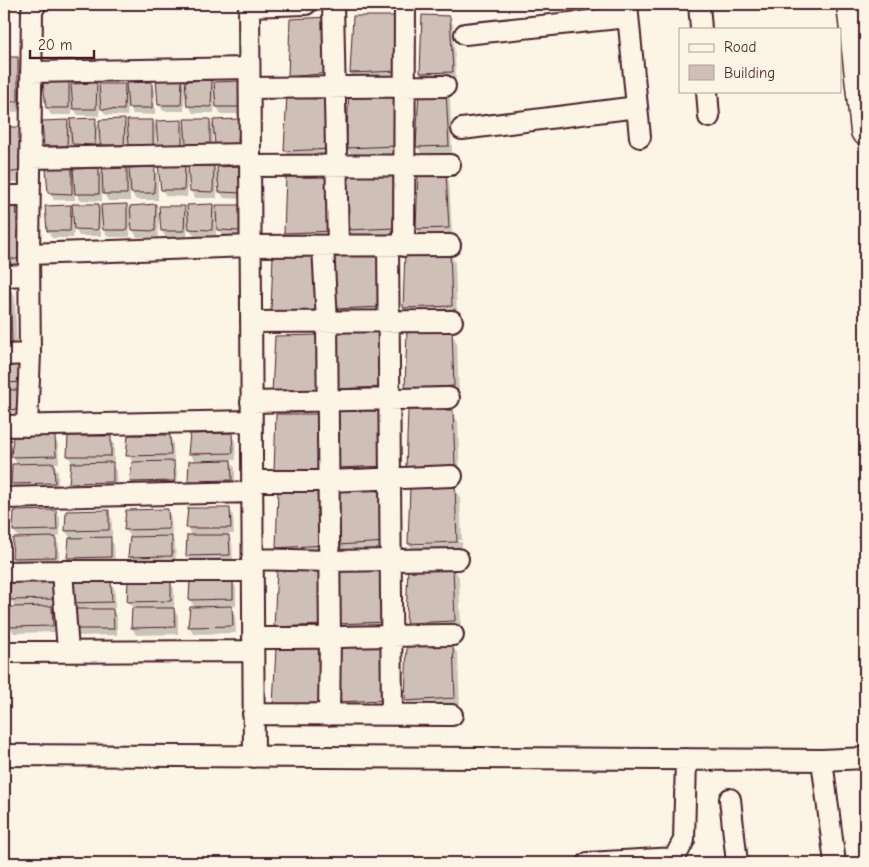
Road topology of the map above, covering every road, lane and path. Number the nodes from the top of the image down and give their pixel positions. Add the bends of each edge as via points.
1 (36, 4) edge
2 (306, 4) edge
3 (333, 4) edge
4 (405, 4) edge
5 (699, 4) edge
6 (851, 4) edge
7 (249, 5) edge
8 (628, 10) edge
9 (701, 28) edge
10 (465, 34) dead end
11 (249, 68) junction
12 (31, 72) junction
13 (335, 86) junction
14 (405, 86) junction
15 (445, 86) dead end
16 (250, 88) junction
17 (706, 92) edge
18 (638, 107) junction
19 (709, 117) dead end
20 (462, 129) dead end
21 (865, 131) edge
22 (640, 137) dead end
23 (30, 158) junction
24 (250, 160) junction
25 (450, 165) dead end
26 (337, 166) junction
27 (404, 166) junction
28 (4, 196) edge
29 (29, 196) junction
30 (450, 245) dead end
31 (250, 246) junction
32 (331, 246) junction
33 (396, 246) junction
34 (29, 254) junction
35 (29, 275) junction
36 (4, 276) edge
37 (251, 322) junction
38 (327, 322) junction
39 (389, 322) junction
40 (452, 322) dead end
41 (30, 354) junction
42 (4, 355) edge
43 (449, 398) dead end
44 (390, 399) junction
45 (328, 400) junction
46 (251, 411) junction
47 (4, 426) edge
48 (27, 426) junction
49 (452, 476) dead end
50 (390, 479) junction
51 (328, 481) junction
52 (252, 487) junction
53 (4, 498) edge
54 (458, 559) dead end
55 (391, 560) junction
56 (330, 561) junction
57 (252, 565) junction
58 (62, 571) junction
59 (4, 572) edge
60 (392, 635) junction
61 (453, 635) dead end
62 (330, 638) junction
63 (253, 644) junction
64 (68, 651) junction
65 (4, 652) edge
66 (253, 714) junction
67 (392, 714) junction
68 (329, 715) junction
69 (452, 715) dead end
70 (4, 756) edge
71 (254, 757) junction
72 (865, 758) edge
73 (686, 759) junction
74 (822, 760) junction
75 (730, 799) dead end
76 (673, 861) edge
77 (588, 863) edge
78 (737, 863) edge
79 (835, 863) edge

1 - 12 street via 32,11
2 - 7 street
3 - 13 street
4 - 14 street
5 - 9 street
6 - 21 main road
7 - 11 street
8 - 10 street
8 - 18 street
11 - 12 street
11 - 16 street
12 - 23 street
13 - 14 street
13 - 16 street
13 - 26 street
14 - 15 street
14 - 27 street
16 - 24 street
17 - 19 street
18 - 20 street
18 - 22 street
23 - 24 street
23 - 29 street
24 - 26 street
24 - 31 street
25 - 27 street
26 - 27 street
26 - 32 street
27 - 33 street
28 - 29 street
29 - 34 street
30 - 33 street
31 - 32 street
31 - 34 street
31 - 37 street
32 - 33 street
32 - 38 street
33 - 39 street
34 - 35 street
35 - 36 street
35 - 41 street
37 - 38 street
37 - 46 street
38 - 39 street
38 - 45 street
39 - 40 street
39 - 44 street
41 - 42 street
41 - 48 street
43 - 44 street
44 - 45 street
44 - 50 street
45 - 46 street
45 - 51 street
46 - 48 street
46 - 52 street
47 - 48 street
49 - 50 street
50 - 51 street
50 - 55 street
51 - 52 street
51 - 56 street
52 - 53 street
52 - 57 street
54 - 55 street
55 - 56 street
55 - 60 street
56 - 57 street
56 - 62 street
57 - 58 street
57 - 63 street
58 - 59 street
58 - 64 street
60 - 61 street
60 - 62 street
60 - 67 street
62 - 63 street
62 - 68 street
63 - 64 street
63 - 66 street
64 - 65 street
66 - 68 street
66 - 71 street
67 - 68 street
67 - 69 street
70 - 71 street
71 - 73 street
72 - 74 street
73 - 74 street
73 - 76 street via 684,840
74 - 79 street
75 - 78 street
76 - 77 street

